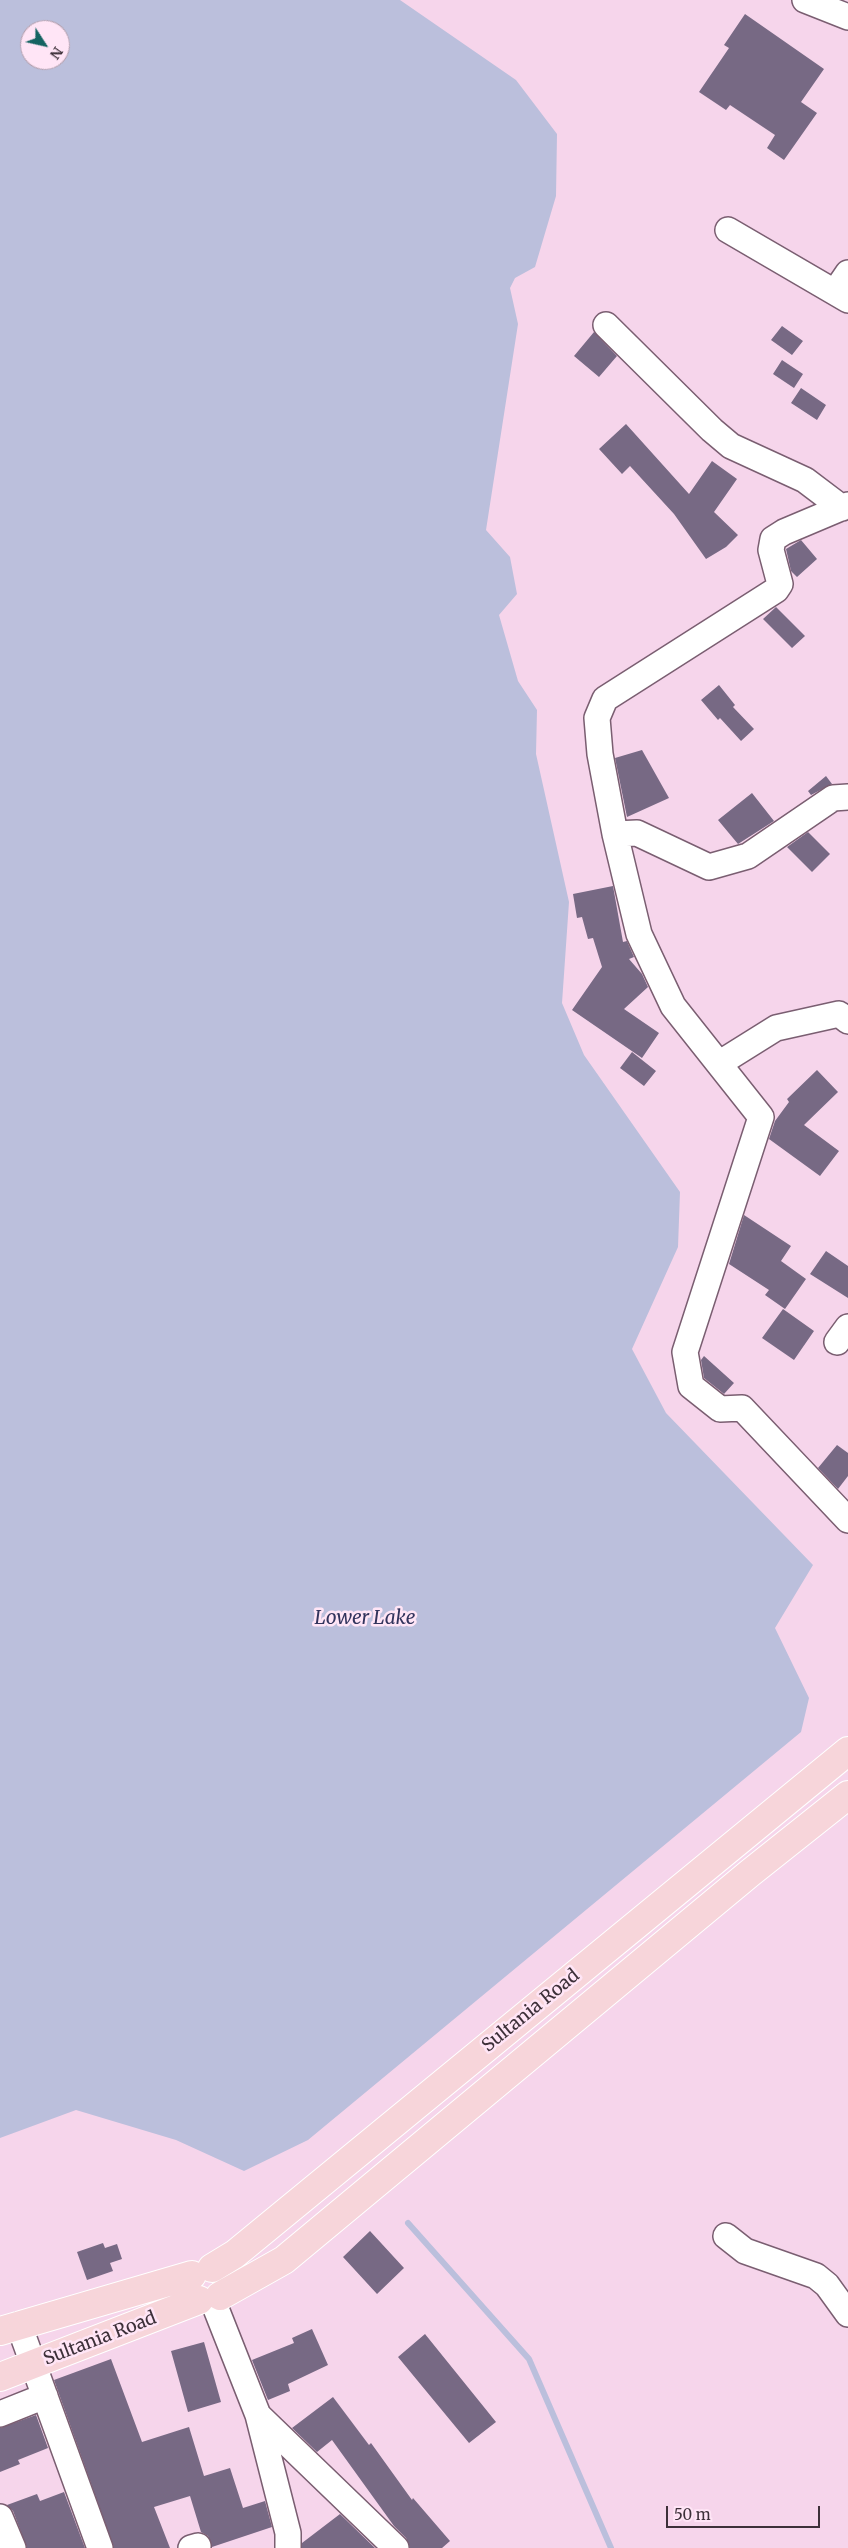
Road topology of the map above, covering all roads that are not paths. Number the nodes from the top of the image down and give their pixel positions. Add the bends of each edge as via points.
1 (805, 0) edge
2 (848, 17) edge
3 (728, 230) dead end
4 (844, 288) edge
5 (606, 325) dead end
6 (845, 507) edge
7 (848, 797) edge
8 (615, 834) junction
9 (848, 1021) edge
10 (720, 1063) junction
11 (848, 1520) edge
12 (848, 1751) edge
13 (848, 1795) edge
14 (726, 2236) dead end
15 (207, 2288) junction
16 (848, 2314) edge
17 (9, 2328) edge
18 (34, 2365) junction
19 (0, 2377) edge
20 (45, 2396) junction
21 (0, 2414) edge
22 (258, 2415) junction
23 (0, 2517) edge
24 (13, 2548) edge
25 (100, 2548) edge
26 (288, 2548) edge
27 (396, 2548) edge

1 - 2 street
3 - 4 street
5 - 6 street via 732,446 805,480
6 - 8 street via 773,539 771,550 780,584 776,590 605,699 597,718 600,754
7 - 8 street via 833,798 748,856 709,867 637,833
8 - 10 street via 639,934 673,1006
9 - 10 street via 840,1014 776,1028
10 - 11 street via 762,1117 685,1352 691,1386 720,1409 742,1408
12 - 15 main road, Sultania Road via 235,2254
13 - 15 main road, Sultania Road via 742,1879 284,2260
14 - 16 street via 745,2251 816,2276 827,2285
15 - 17 main road, Sultania Road
15 - 18 main road, Sultania Road
15 - 22 street
17 - 18 street
18 - 19 main road, Sultania Road
18 - 20 street
20 - 21 street
20 - 25 street
22 - 26 street via 288,2533
22 - 27 street
23 - 24 street

